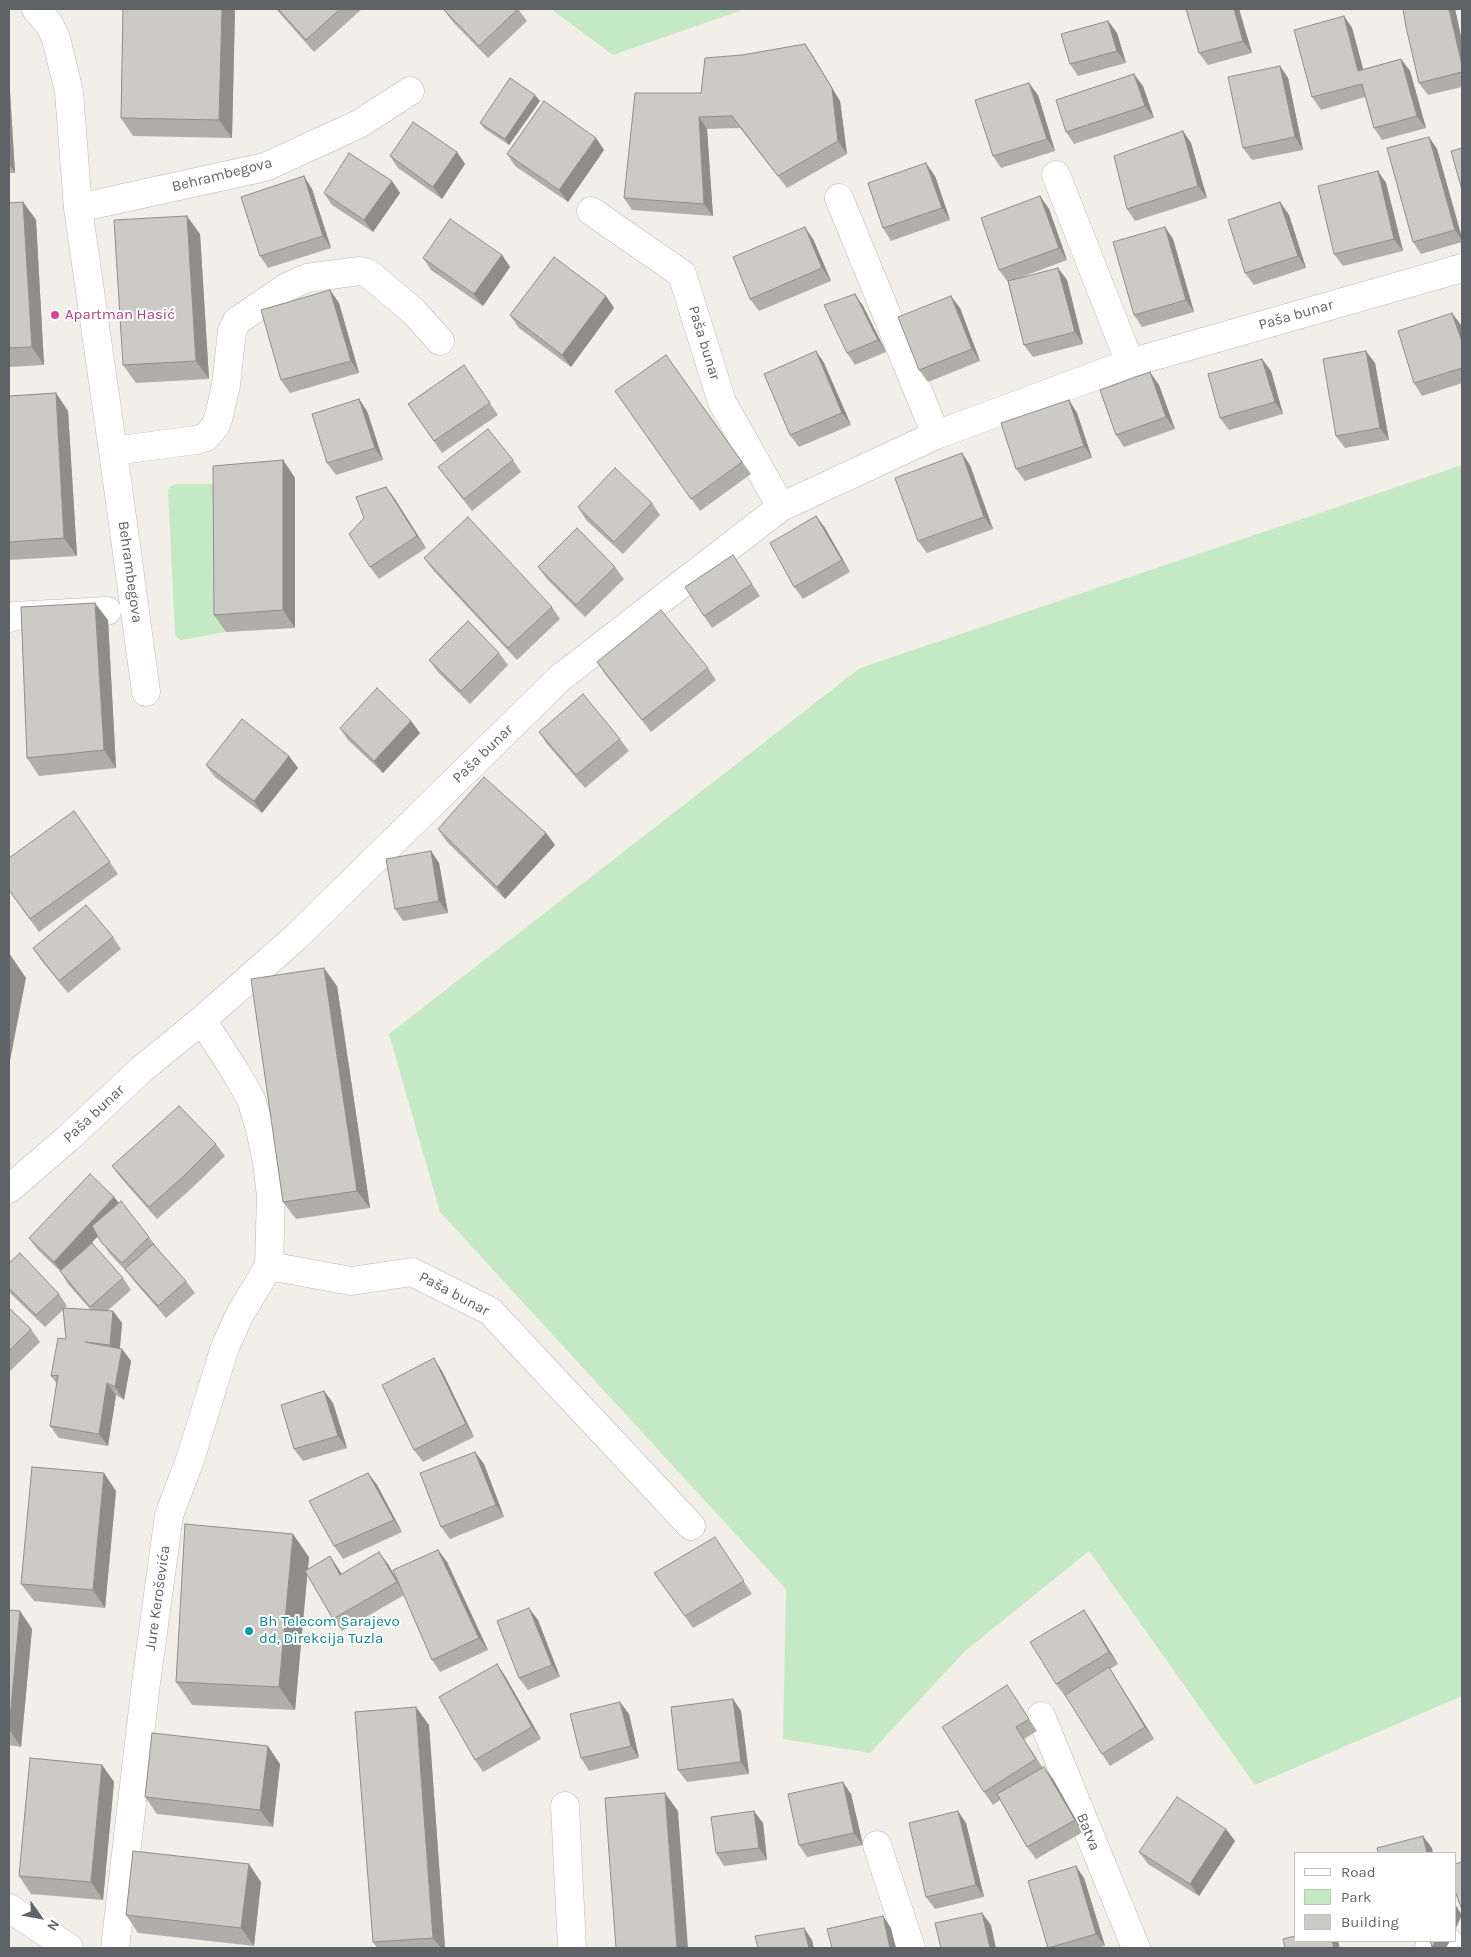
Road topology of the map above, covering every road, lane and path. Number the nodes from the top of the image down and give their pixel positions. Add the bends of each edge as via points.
1 (36, 9) edge
2 (410, 91) dead end
3 (1056, 175) dead end
4 (839, 198) dead end
5 (78, 208) junction
6 (591, 211) dead end
7 (1462, 268) edge
8 (440, 341) dead end
9 (1130, 363) junction
10 (936, 435) junction
11 (113, 451) junction
12 (781, 507) junction
13 (107, 611) dead end
14 (9, 618) edge
15 (146, 692) dead end
16 (202, 1020) junction
17 (9, 1189) edge
18 (270, 1266) junction
19 (691, 1526) dead end
20 (1040, 1716) dead end
21 (565, 1806) dead end
22 (877, 1845) dead end
23 (9, 1908) edge
24 (1445, 1942) edge
25 (69, 1948) edge
26 (115, 1948) edge
27 (572, 1948) edge
28 (911, 1948) edge
29 (1136, 1948) edge
30 (1428, 1948) edge

1 - 5 street, Behrambegova via 50,24 63,64
2 - 5 street, Behrambegova via 358,124 264,167
3 - 9 street
4 - 10 street
5 - 11 street, Behrambegova
6 - 12 street, Paša bunar via 682,274 722,402
7 - 9 street, Paša bunar
8 - 11 street via 414,312 368,273 360,271 307,278 287,287 237,321 232,331 219,416 206,437
9 - 10 street, Paša bunar
10 - 12 street, Paša bunar
11 - 15 street, Behrambegova
12 - 16 street, Paša bunar via 560,678 295,938
13 - 14 street, Behrambegova
16 - 17 street, Paša bunar via 142,1069
16 - 18 street via 251,1099 260,1129 271,1196
18 - 19 street, Paša bunar via 351,1281 412,1272 490,1311
18 - 26 street, Jure Keroševića via 240,1314 225,1347 170,1516 146,1683
20 - 29 street, Batva
21 - 27 street
22 - 28 street
23 - 25 street
24 - 30 street

